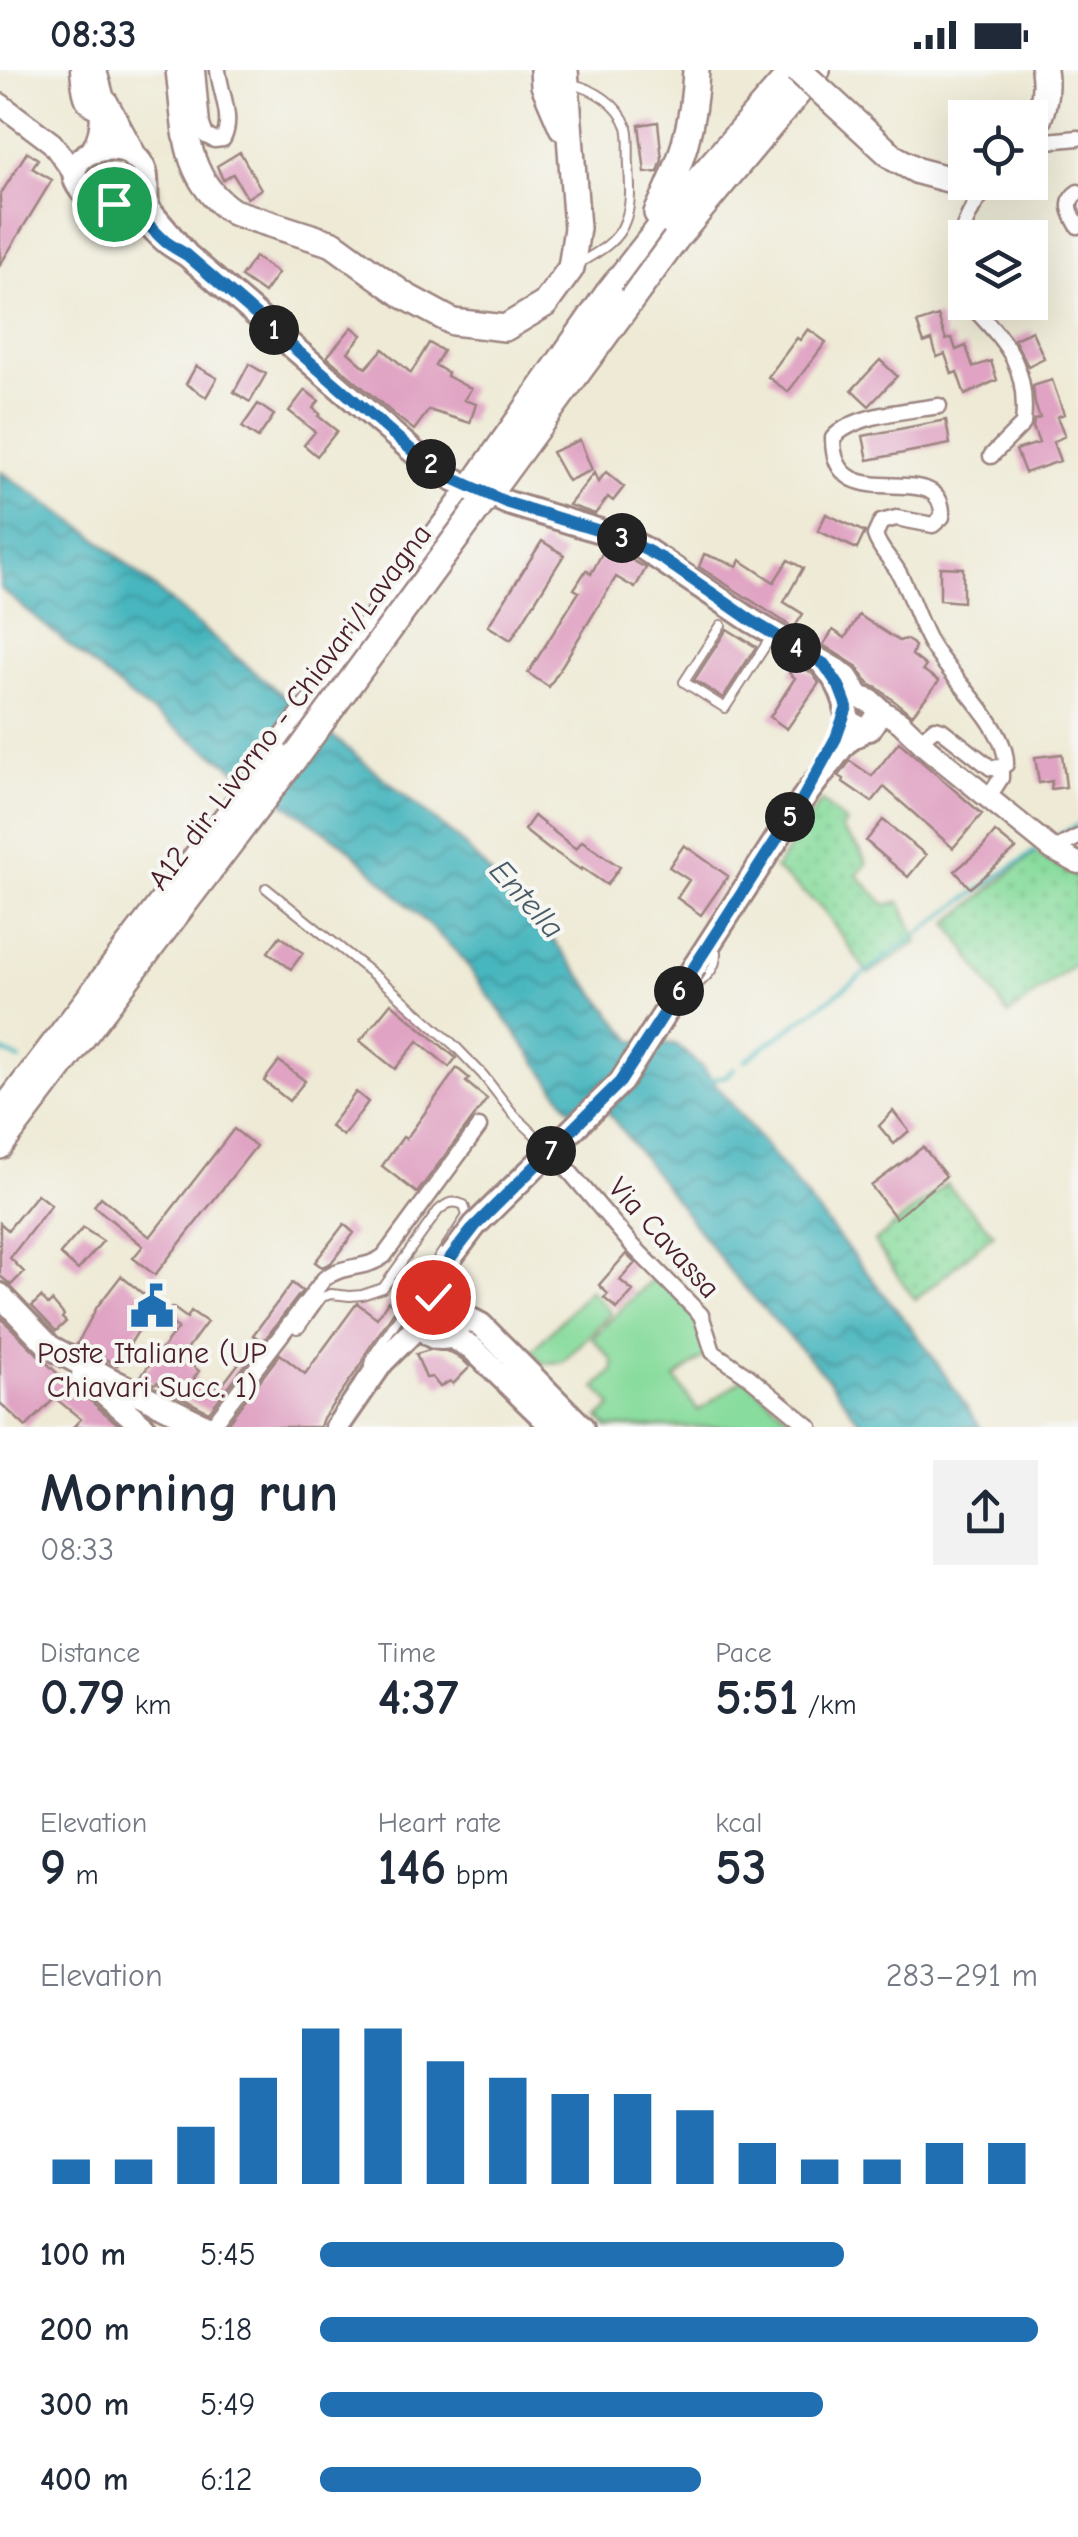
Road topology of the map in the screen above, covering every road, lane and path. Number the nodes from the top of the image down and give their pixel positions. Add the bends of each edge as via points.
1 (78, 70) edge
2 (93, 70) edge
3 (179, 70) edge
4 (198, 70) edge
5 (218, 70) edge
6 (696, 70) edge
7 (796, 70) edge
8 (817, 70) edge
9 (833, 70) edge
10 (1034, 70) edge
11 (1044, 70) edge
12 (562, 73) edge
13 (1035, 100) edge
14 (1044, 100) edge
15 (0, 104) edge
16 (104, 105) junction
17 (1078, 138) edge
18 (1048, 141) edge
19 (52, 144) junction
20 (94, 150) junction
21 (133, 155) junction
22 (76, 176) junction
23 (948, 179) edge
24 (144, 186) junction
25 (1078, 192) edge
26 (119, 204) junction
27 (702, 206) junction
28 (1078, 226) edge
29 (187, 255) junction
30 (571, 268) junction
31 (613, 288) junction
32 (984, 320) edge
33 (938, 406) dead end
34 (991, 456) dead end
35 (721, 625) dead end
36 (773, 634) junction
37 (861, 714) junction
38 (921, 742) junction
39 (1001, 767) junction
40 (988, 798) junction
41 (1078, 837) edge
42 (1052, 850) junction
43 (1078, 863) edge
44 (266, 888) dead end
45 (709, 945) junction
46 (680, 1000) dead end
47 (0, 1115) edge
48 (479, 1127) dead end
49 (0, 1146) edge
50 (563, 1164) joint
51 (0, 1295) edge
52 (433, 1297) junction
53 (462, 1314) junction
54 (421, 1323) junction
55 (290, 1325) junction
56 (450, 1336) junction
57 (371, 1378) junction
58 (110, 1388) junction
59 (172, 1410) junction
60 (144, 1427) edge
61 (153, 1427) edge
62 (209, 1427) edge
63 (336, 1427) edge
64 (552, 1427) edge
65 (582, 1427) edge
66 (810, 1427) edge

1 - 16 street via 86,107 94,112
2 - 16 highway
3 - 30 highway via 192,160 207,190 233,212 333,244 453,322 505,328 545,304
4 - 5 street via 202,125 214,140 223,138 228,117
6 - 31 highway via 678,172
7 - 23 highway, bridge via 894,158
7 - 31 highway
8 - 27 highway, A12 dir. Livorno - Chiavari/Lavagna
9 - 27 highway
10 - 13 highway
11 - 14 highway
12 - 30 highway via 577,228
12 - 30 lane via 604,98 627,127 625,223 614,240
15 - 19 street
16 - 20 highway
16 - 21 highway
17 - 18 street
19 - 20 street
19 - 22 street
20 - 21 main road
20 - 22 main road via 80,159
21 - 24 main road via 144,168
22 - 26 main road via 84,194
24 - 26 main road via 134,200
24 - 29 main road via 148,208
25 - 28 street via 1070,213
26 - 29 main road
27 - 49 highway, A12 dir. Livorno - Chiavari/Lavagna, bridge
29 - 36 main road via 452,478 508,503 623,538
31 - 47 highway, bridge via 346,658
32 - 34 street via 1004,341 1026,400 1023,424
33 - 39 street via 841,429 832,455 853,482 922,488 937,496 942,517 933,524 896,518 881,522 876,535 932,646 1000,738 1006,756
35 - 36 lane via 684,682 726,708
36 - 37 main road via 847,678
37 - 38 street via 900,722
37 - 45 main road
38 - 39 street via 934,728 942,730 991,768
38 - 40 street
39 - 40 street via 1002,778
40 - 42 street
41 - 42 street
42 - 43 street
44 - 50 lane via 454,1045
45 - 46 lane via 716,952 713,970
45 - 52 main road, bridge via 620,1082 475,1226
48 - 55 street via 384,1256 330,1274
50 - 66 street, Via Cavassa via 701,1316 713,1352
51 - 58 main road via 50,1346
52 - 53 main road via 452,1298
52 - 54 main road
53 - 56 main road
53 - 65 main road via 481,1325
54 - 56 main road via 430,1334
54 - 57 main road
55 - 57 lane via 300,1328 326,1294 383,1288 438,1211 464,1205 467,1216 372,1358
55 - 62 street
56 - 64 main road via 471,1346
57 - 63 main road
58 - 59 main road
58 - 60 main road
59 - 61 street via 162,1412
59 - 62 main road

